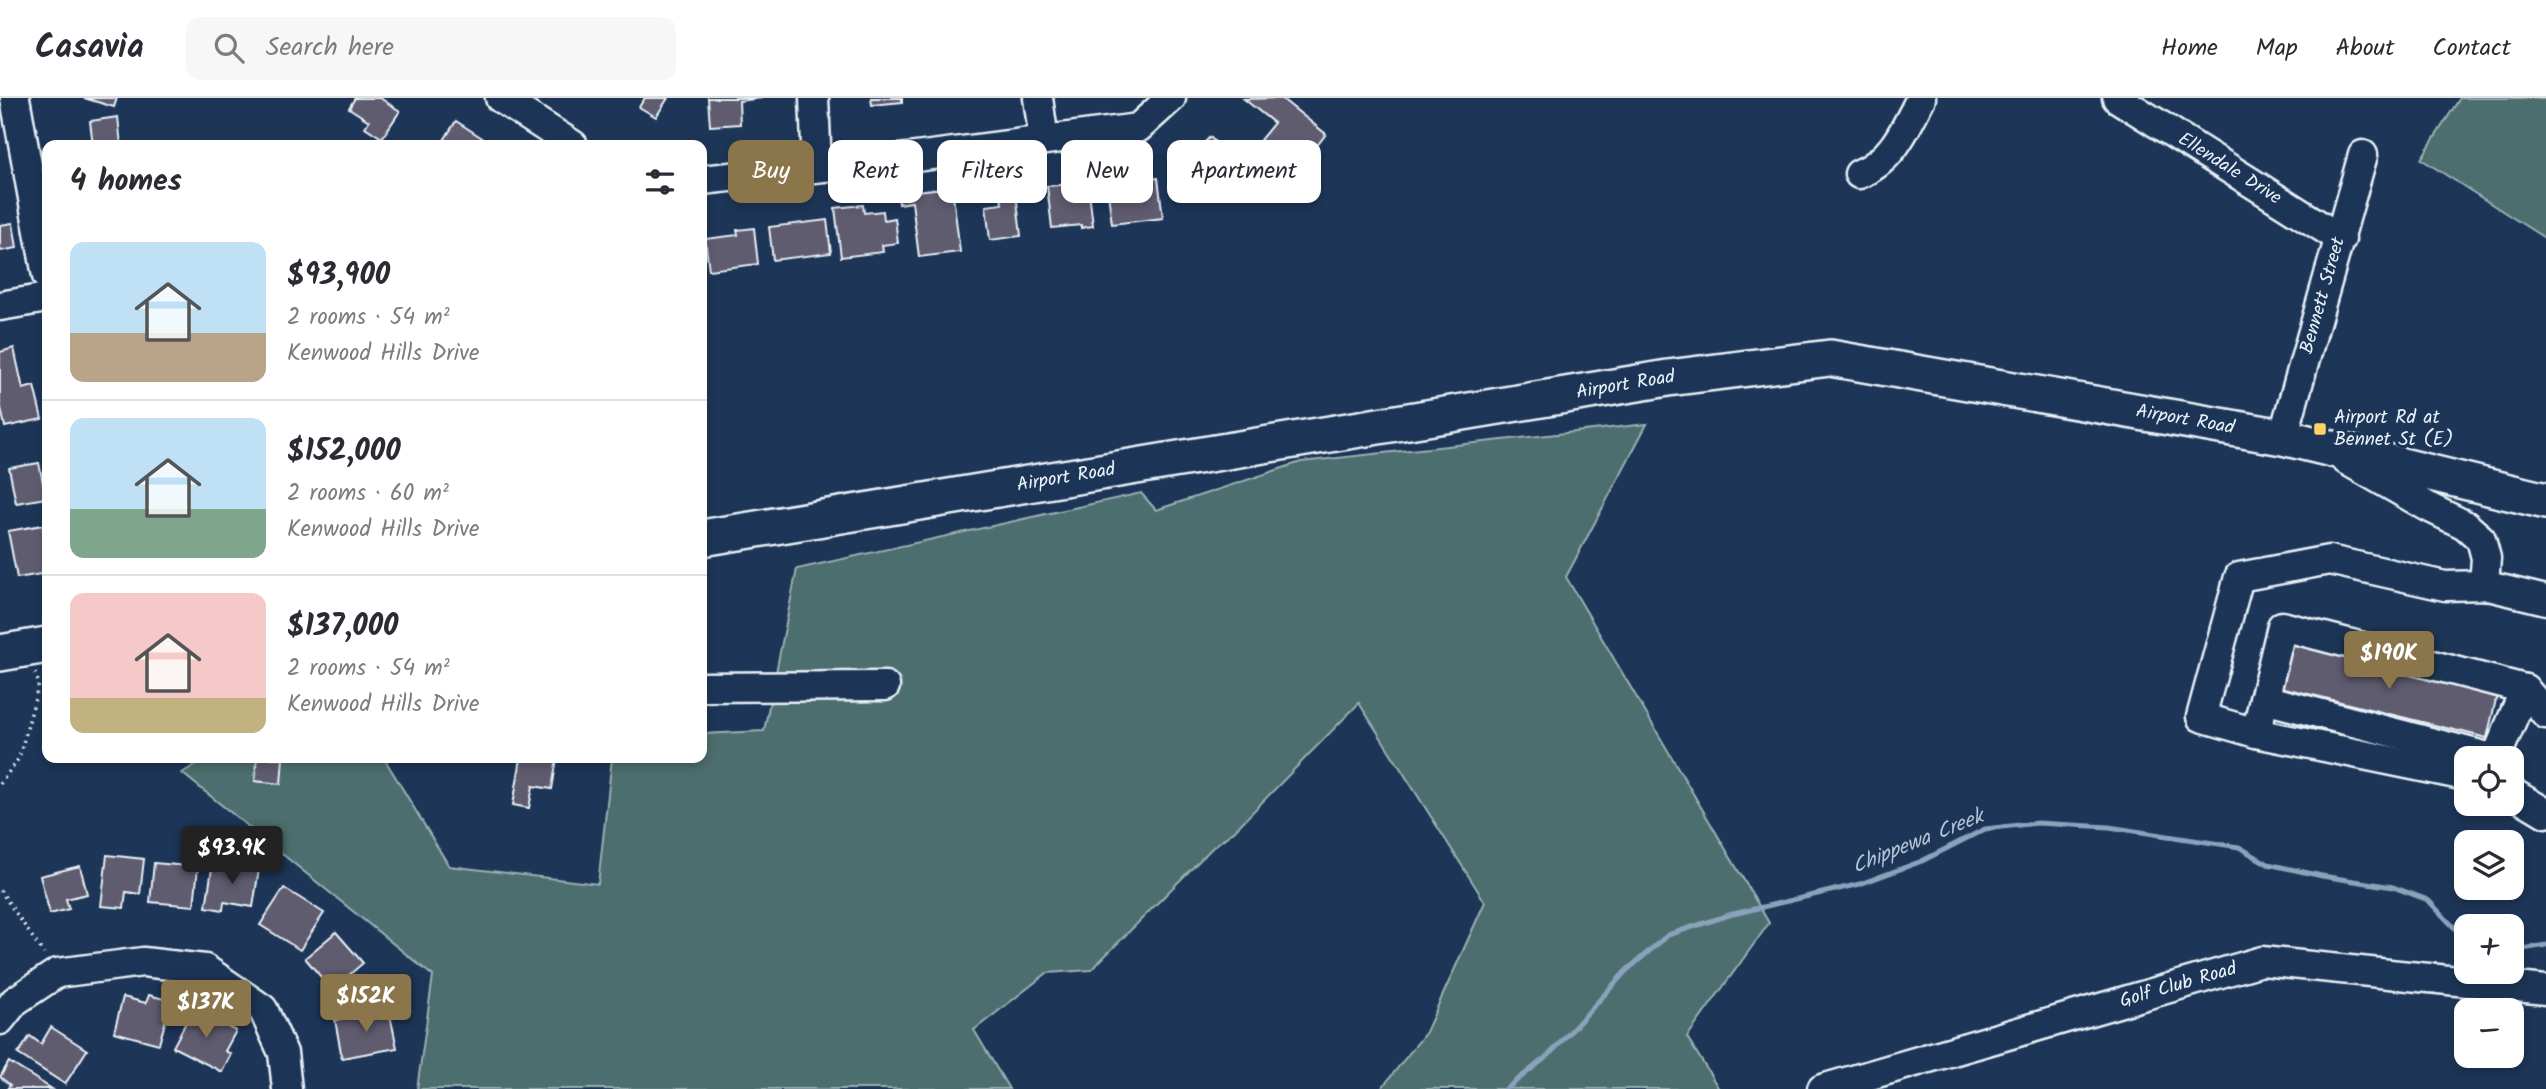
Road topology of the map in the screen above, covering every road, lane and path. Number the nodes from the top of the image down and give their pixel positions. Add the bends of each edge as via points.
1 (15, 98) edge
2 (500, 98) edge
3 (814, 98) edge
4 (1038, 98) edge
5 (1171, 98) edge
6 (1921, 98) edge
7 (2117, 98) edge
8 (1044, 139) junction
9 (565, 140) edge
10 (2363, 155) dead end
11 (817, 167) junction
12 (1859, 174) dead end
13 (707, 179) edge
14 (2340, 239) junction
15 (42, 248) edge
16 (42, 299) edge
17 (0, 306) edge
18 (2283, 437) junction
19 (2327, 449) junction
20 (2546, 501) edge
21 (707, 537) edge
22 (2484, 585) junction
23 (2546, 600) edge
24 (25, 649) edge
25 (885, 686) dead end
26 (707, 687) edge
27 (2525, 689) junction
28 (2264, 699) junction
29 (2546, 713) edge
30 (2256, 733) junction
31 (2499, 746) edge
32 (2454, 748) edge
33 (2454, 774) edge
34 (0, 784) edge
35 (2524, 800) edge
36 (2546, 813) edge
37 (0, 890) edge
38 (57, 973) junction
39 (2546, 990) edge
40 (0, 1020) edge
41 (287, 1089) edge
42 (1822, 1089) edge

1 - 15 street
2 - 9 street
3 - 11 street
4 - 8 street
5 - 8 street via 1138,128
6 - 12 street via 1885,159
7 - 14 street, Ellendale Drive
8 - 11 street
10 - 14 street, Bennett Street
11 - 13 street
14 - 18 street, Bennett Street
16 - 17 street
18 - 19 main road, Airport Road
18 - 21 main road, Airport Road via 1830,358 1668,378
19 - 20 main road, Airport Road
19 - 22 street via 2465,525 2481,539 2486,558
22 - 23 street
22 - 30 street via 2445,586 2329,560 2239,577 2201,717
24 - 34 path via 39,684 19,758
25 - 26 street
27 - 28 street via 2282,626
27 - 29 street
27 - 31 street
28 - 30 street
28 - 32 street
30 - 33 street
35 - 36 street
37 - 38 path
38 - 40 street via 15,1001
38 - 41 street via 143,962 205,969 263,1009 283,1053
39 - 42 street, Golf Club Road via 2262,961

